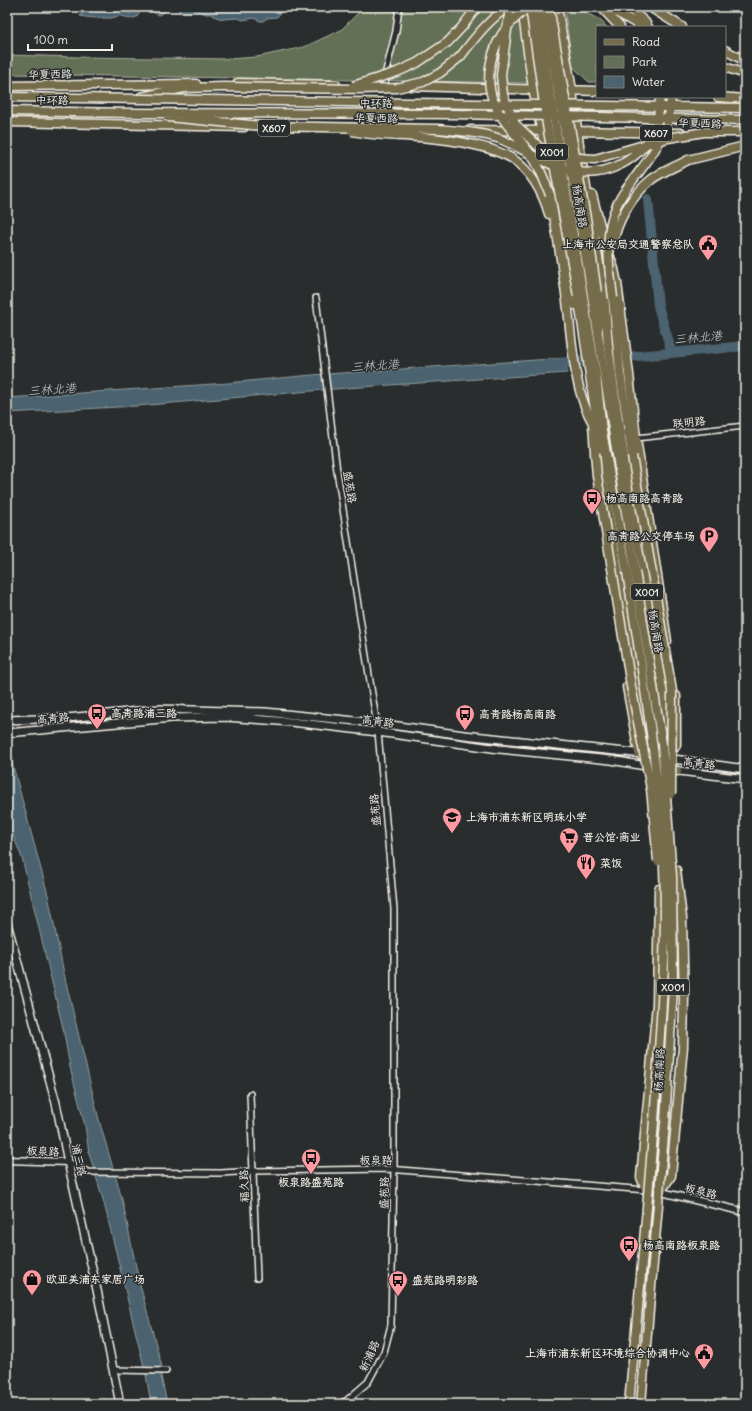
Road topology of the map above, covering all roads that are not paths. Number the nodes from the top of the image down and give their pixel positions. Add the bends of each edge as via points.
1 (399, 7) edge
2 (478, 7) edge
3 (509, 7) edge
4 (522, 7) edge
5 (529, 7) edge
6 (536, 7) edge
7 (544, 7) edge
8 (549, 7) edge
9 (557, 7) edge
10 (601, 7) edge
11 (608, 7) edge
12 (628, 7) edge
13 (650, 7) edge
14 (619, 26) edge
15 (640, 26) edge
16 (648, 26) edge
17 (680, 26) edge
18 (726, 51) edge
19 (745, 61) edge
20 (726, 67) edge
21 (745, 74) edge
22 (7, 86) edge
23 (385, 86) junction
24 (342, 89) junction
25 (533, 89) junction
26 (572, 90) junction
27 (596, 91) edge
28 (7, 97) edge
29 (660, 98) edge
30 (671, 98) edge
31 (726, 98) edge
32 (133, 99) junction
33 (745, 99) edge
34 (745, 108) edge
35 (7, 111) edge
36 (134, 113) junction
37 (745, 120) edge
38 (7, 122) edge
39 (334, 127) junction
40 (541, 131) junction
41 (577, 131) junction
42 (745, 132) edge
43 (745, 135) edge
44 (745, 146) edge
45 (580, 152) junction
46 (559, 253) junction
47 (610, 277) junction
48 (588, 295) junction
49 (316, 298) dead end
50 (583, 324) junction
51 (597, 347) junction
52 (600, 373) junction
53 (631, 390) junction
54 (625, 409) junction
55 (627, 420) junction
56 (593, 423) junction
57 (745, 426) edge
58 (616, 428) junction
59 (636, 438) junction
60 (607, 457) junction
61 (603, 471) junction
62 (603, 481) junction
63 (631, 571) junction
64 (8, 720) edge
65 (376, 723) junction
66 (11, 732) edge
67 (378, 732) junction
68 (639, 753) junction
69 (649, 755) junction
70 (667, 758) junction
71 (655, 768) junction
72 (666, 769) junction
73 (745, 769) edge
74 (680, 772) junction
75 (745, 779) edge
76 (668, 785) junction
77 (672, 836) junction
78 (676, 870) junction
79 (660, 889) junction
80 (672, 896) junction
81 (665, 920) junction
82 (7, 923) edge
83 (250, 1094) dead end
84 (7, 1160) edge
85 (68, 1162) junction
86 (394, 1170) junction
87 (253, 1171) junction
88 (654, 1190) junction
89 (745, 1212) edge
90 (257, 1278) dead end
91 (390, 1325) joint
92 (114, 1370) junction
93 (166, 1371) dead end
94 (120, 1404) edge
95 (339, 1404) edge
96 (628, 1404) edge
97 (642, 1404) edge

1 - 23 street
2 - 24 main road, bridge via 448,42 417,63 379,79
3 - 24 main road, bridge via 481,30 460,57 440,73 423,82 397,88
3 - 42 main road, bridge via 501,76 503,95 515,124 539,147 564,157 595,159 668,138 704,132
4 - 25 main road, 杨高南路 / X001
5 - 46 main road, X001, bridge via 504,29 496,45 489,68 490,90 505,123 534,159 543,175 550,195
5 - 48 main road, 杨高南路 / X001, bridge via 547,125
6 - 48 main road, 杨高南路 / X001, bridge
7 - 48 main road, 杨高南路 / X001, bridge
8 - 48 main road, 杨高南路 / X001, bridge via 587,224
9 - 26 main road, 杨高南路
10 - 14 main road
11 - 15 main road
12 - 16 main road
13 - 17 main road
18 - 19 main road
20 - 21 main road
22 - 23 main road, 华夏西路 via 269,83
23 - 25 main road, 华夏西路
24 - 32 main road, bridge via 184,88
25 - 26 main road, 华夏西路
25 - 40 main road, 杨高南路 / X001
26 - 27 main road, 华夏西路
26 - 41 main road, 杨高南路
28 - 32 main road, 中环路, bridge
29 - 39 main road, bridge via 657,121 651,136 639,151 628,161 598,172 580,173 566,170 499,139 477,134 437,128
30 - 47 main road, bridge via 670,116 656,149 616,206 610,224
31 - 33 main road
32 - 34 main road, 中环路, bridge
35 - 36 main road, 中环路, bridge
36 - 37 main road, 中环路, bridge via 446,114
36 - 39 main road, bridge via 254,125
38 - 40 main road, 华夏西路 / X607
39 - 46 main road, bridge via 362,133 467,142 490,148 513,159 540,190
40 - 41 main road, 华夏西路 / X607
40 - 50 main road, 杨高南路 / X001 via 572,298
41 - 43 main road, 华夏西路 / X607
41 - 45 main road, 杨高南路 / X001
44 - 47 main road, bridge via 688,160 652,179 633,199 622,217 614,236
45 - 51 main road, 杨高南路 / X001 via 604,293
45 - 53 main road, 杨高南路 / X001 via 614,269
46 - 56 main road, X001 via 576,374
47 - 54 main road, X001, bridge
48 - 50 main road, 杨高南路 / X001
48 - 51 main road, 杨高南路 / X001
48 - 51 main road, 杨高南路 / X001 via 598,332
49 - 65 street, 盛苑路 via 337,471
50 - 51 main road, 杨高南路 / X001
51 - 52 main road, 杨高南路 / X001
51 - 52 main road, 杨高南路 / X001
52 - 56 main road, 杨高南路 / X001
52 - 58 main road, 杨高南路 / X001
52 - 58 main road, 杨高南路 / X001 via 616,406
52 - 60 main road, 杨高南路 / X001 via 602,431
53 - 55 main road, 杨高南路
53 - 59 main road, X001
54 - 55 main road, 杨高南路 / X001
54 - 58 main road, 杨高南路
55 - 78 main road, 杨高南路 / X001, bridge via 672,691 671,793
56 - 61 main road, 杨高南路 / X001
56 - 79 main road, 杨高南路 / X001, bridge via 597,476 651,789
57 - 59 street, 联明路
58 - 63 main road, 杨高南路 / X001
58 - 70 main road, 杨高南路 / X001 via 663,689
59 - 70 main road, 杨高南路 / X001 via 676,694 676,745
60 - 61 main road, 杨高南路 / X001
60 - 63 main road, 杨高南路 / X001
61 - 62 main road, 杨高南路 / X001
62 - 68 main road via 598,503
62 - 69 main road, 杨高南路 / X001
63 - 80 main road, 杨高南路 / X001, bridge via 662,744
63 - 81 main road, 杨高南路 / X001, bridge via 653,743 664,867
64 - 65 main road, 高青路 via 67,718 165,709 265,712
65 - 67 street, 盛苑路
65 - 68 main road, 高青路
66 - 67 main road, 高青路 via 187,717 291,722
67 - 71 main road, 高青路 via 498,749 611,760
67 - 86 street, 盛苑路 via 394,908
68 - 69 main road, 高青路
68 - 71 main road
68 - 72 main road
69 - 70 main road, 高青路
69 - 72 main road
70 - 72 main road, 杨高南路
70 - 73 main road, 高青路
71 - 72 main road, 高青路
71 - 88 main road, 杨高南路 / X001 via 663,934 662,988 651,1144
72 - 74 main road
72 - 76 main road, 杨高南路
72 - 77 main road, 杨高南路
74 - 75 main road, 高青路
74 - 76 main road via 672,774
76 - 77 main road, 杨高南路
77 - 88 main road, 杨高南路 / X001 via 675,989
78 - 80 main road, 杨高南路 / X001, bridge
78 - 88 main road via 682,918 682,1047 671,1176
79 - 81 main road, 杨高南路 / X001, bridge
79 - 88 main road via 657,1003 641,1177
80 - 97 main road, 杨高南路 / X001, bridge via 673,987
81 - 96 main road, 杨高南路 / X001, bridge via 664,987 654,1126
82 - 85 main road, 浦三路 via 56,1103
83 - 87 street, 福久路
84 - 85 street, 板泉路
85 - 87 street, 板泉路 via 95,1173
85 - 92 main road, 浦三路
86 - 87 street, 板泉路
86 - 88 street, 板泉路
86 - 91 street, 盛苑路
87 - 90 street, 福久路
88 - 89 street, 板泉路
88 - 96 main road, 杨高南路 / X001
88 - 97 main road, 杨高南路 / X001 via 656,1256
91 - 95 street, 新浦路 via 384,1352 368,1382
92 - 93 street
92 - 94 main road, 浦三路

